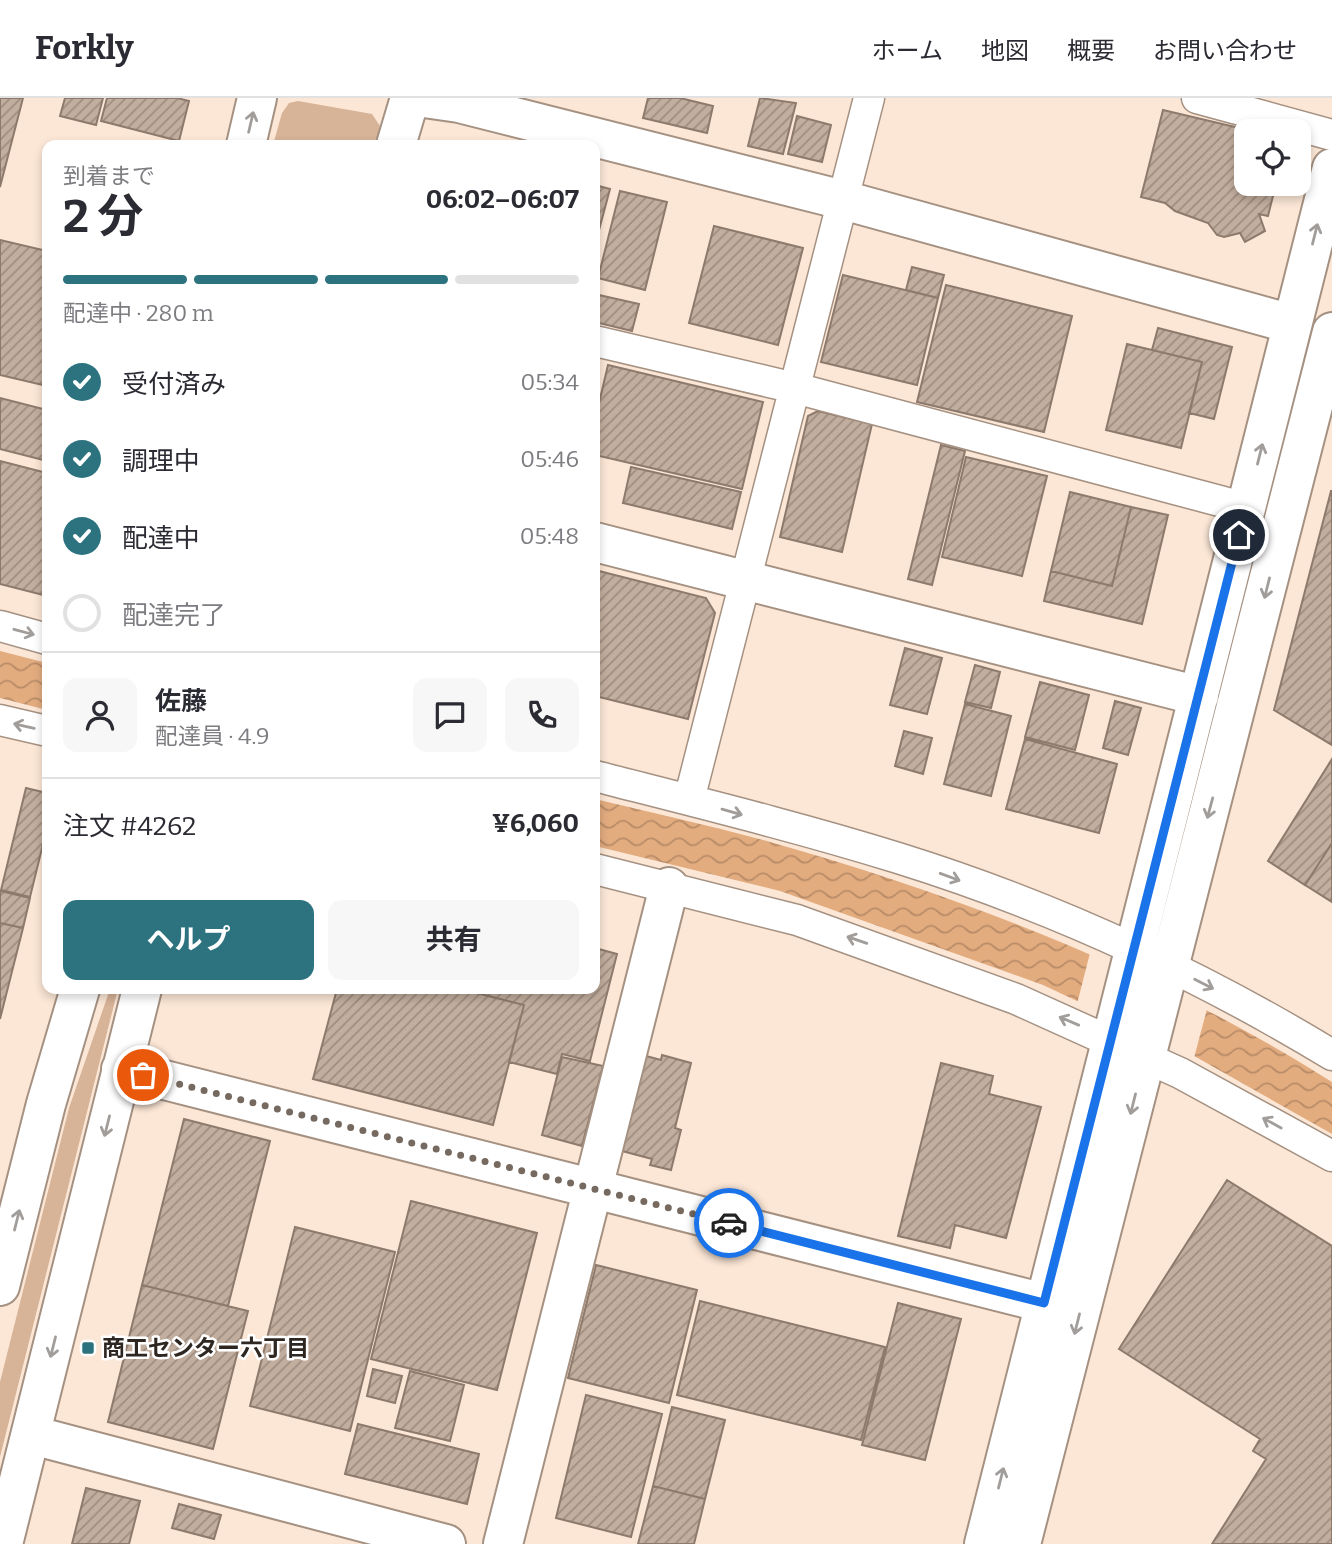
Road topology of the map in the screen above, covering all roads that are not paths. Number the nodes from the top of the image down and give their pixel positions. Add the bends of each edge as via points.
1 (257, 98) edge
2 (410, 98) edge
3 (424, 98) edge
4 (869, 98) edge
5 (1197, 98) edge
6 (1332, 135) edge
7 (247, 140) edge
8 (397, 140) edge
9 (1332, 168) edge
10 (843, 200) junction
11 (1292, 324) junction
12 (1332, 332) edge
13 (600, 342) edge
14 (795, 388) junction
15 (1246, 508) junction
16 (600, 543) edge
17 (745, 580) junction
18 (0, 626) edge
19 (42, 638) edge
20 (1199, 696) junction
21 (0, 720) edge
22 (42, 730) edge
23 (600, 777) edge
24 (689, 800) junction
25 (600, 870) edge
26 (668, 887) junction
27 (1131, 961) junction
28 (1165, 978) junction
29 (79, 994) edge
30 (141, 994) edge
31 (1131, 1039) junction
32 (1332, 1055) edge
33 (121, 1069) junction
34 (1332, 1156) edge
35 (592, 1188) junction
36 (0, 1286) edge
37 (1044, 1303) junction
38 (32, 1435) junction
39 (3, 1544) edge
40 (446, 1544) edge
41 (503, 1544) edge
42 (984, 1544) edge
43 (1021, 1544) edge

7 -> 1 street
2 - 8 street
3 - 10 street via 460,103
4 - 10 street
5 - 6 street
11 -> 9 street
10 - 11 street
10 - 14 street
15 -> 11 street
12 -> 28 street
13 - 14 street
14 - 15 street
14 - 17 street
15 - 20 street
16 - 17 street
17 - 20 street
17 - 24 street
18 -> 19 street
20 - 27 street
22 -> 21 street
23 - 24 street
24 -> 27 street via 899,858 1046,912
25 - 26 street
31 -> 26 street via 797,920
26 - 35 street
27 - 28 street
27 - 31 street
28 - 31 street
28 -> 32 street
36 -> 29 street
30 - 33 street
34 -> 31 street
31 - 37 street
31 -> 43 street
33 - 35 street
33 -> 38 street
35 - 37 street
35 - 41 street
42 -> 37 street
38 - 39 street
38 - 40 street

